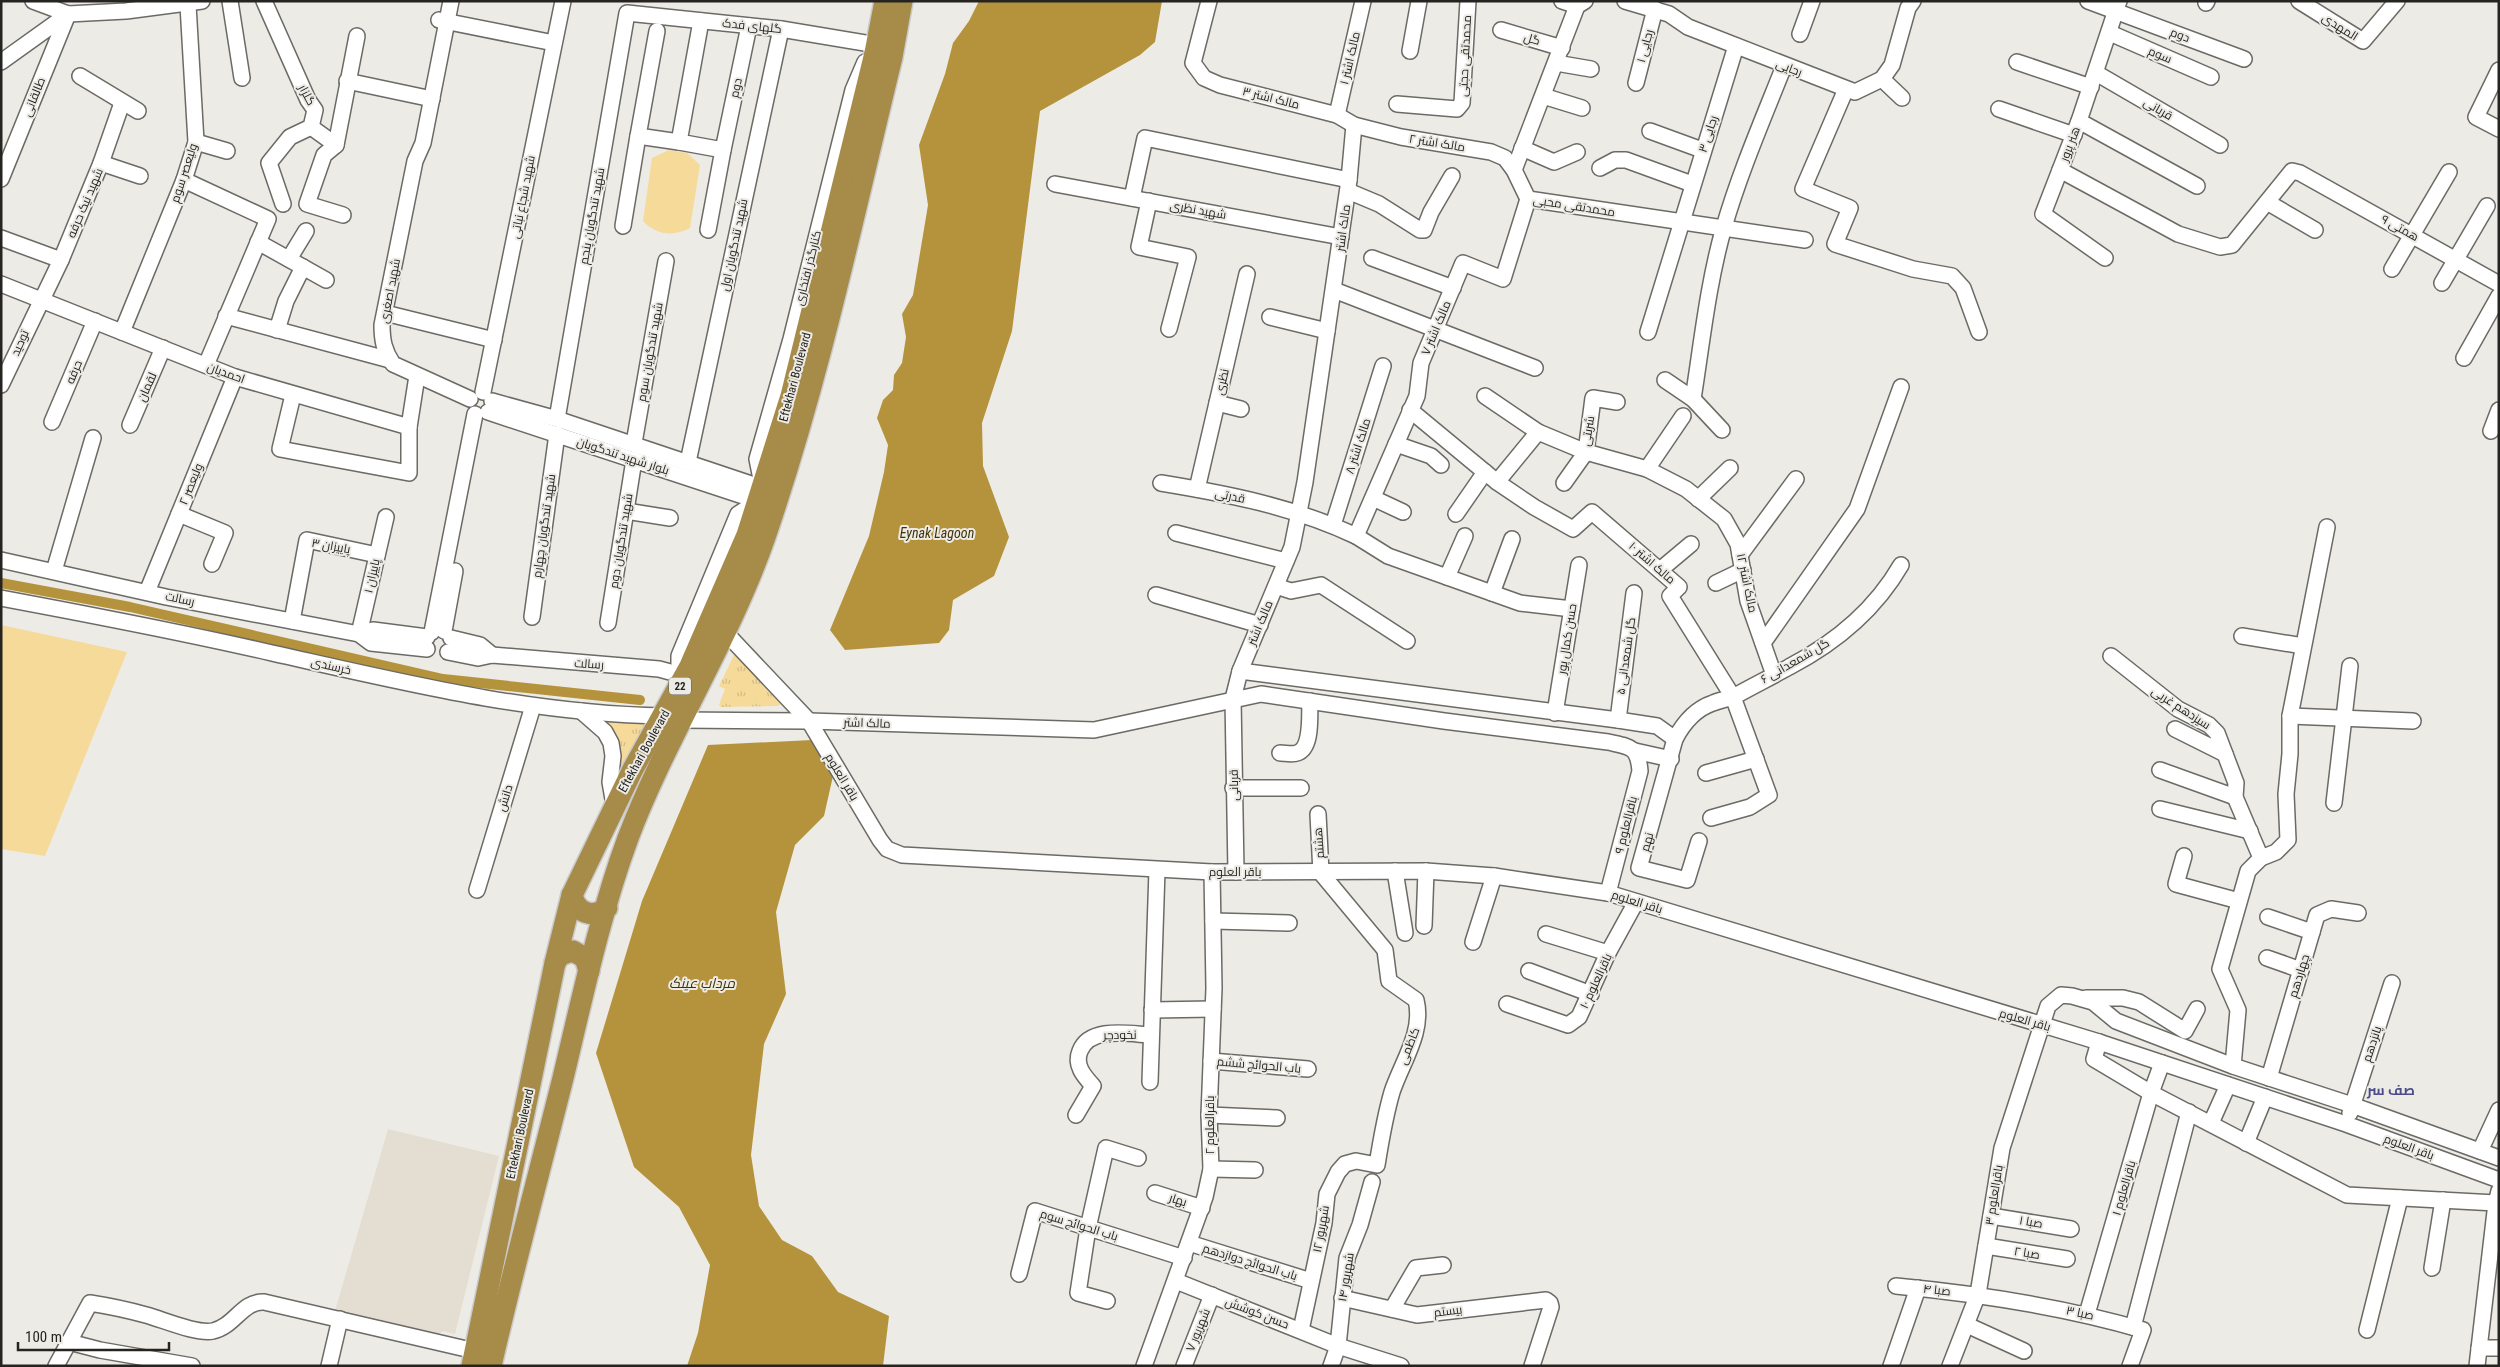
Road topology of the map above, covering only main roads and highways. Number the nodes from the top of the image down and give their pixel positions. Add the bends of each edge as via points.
1 (885, 1) edge
2 (902, 1) edge
3 (672, 718) junction
4 (572, 896) junction
5 (607, 908) junction
6 (554, 963) junction
7 (590, 971) junction
8 (474, 1358) edge
9 (491, 1366) edge

1 - 3 highway, Eftekhari Boulevard / 22 via 791,396 747,535 685,676
2 - 3 highway, Eftekhari Boulevard / 22 via 892,57 808,400 764,541 706,674
3 - 4 highway, Eftekhari Boulevard / 22 via 614,805
3 - 5 highway, Eftekhari Boulevard / 22
4 - 5 highway via 584,912 599,913
4 - 6 highway, Eftekhari Boulevard / 22
5 - 7 highway, Eftekhari Boulevard / 22
6 - 7 highway via 564,953 573,951 585,958
6 - 8 highway, Eftekhari Boulevard / 22
7 - 9 highway, Eftekhari Boulevard / 22

